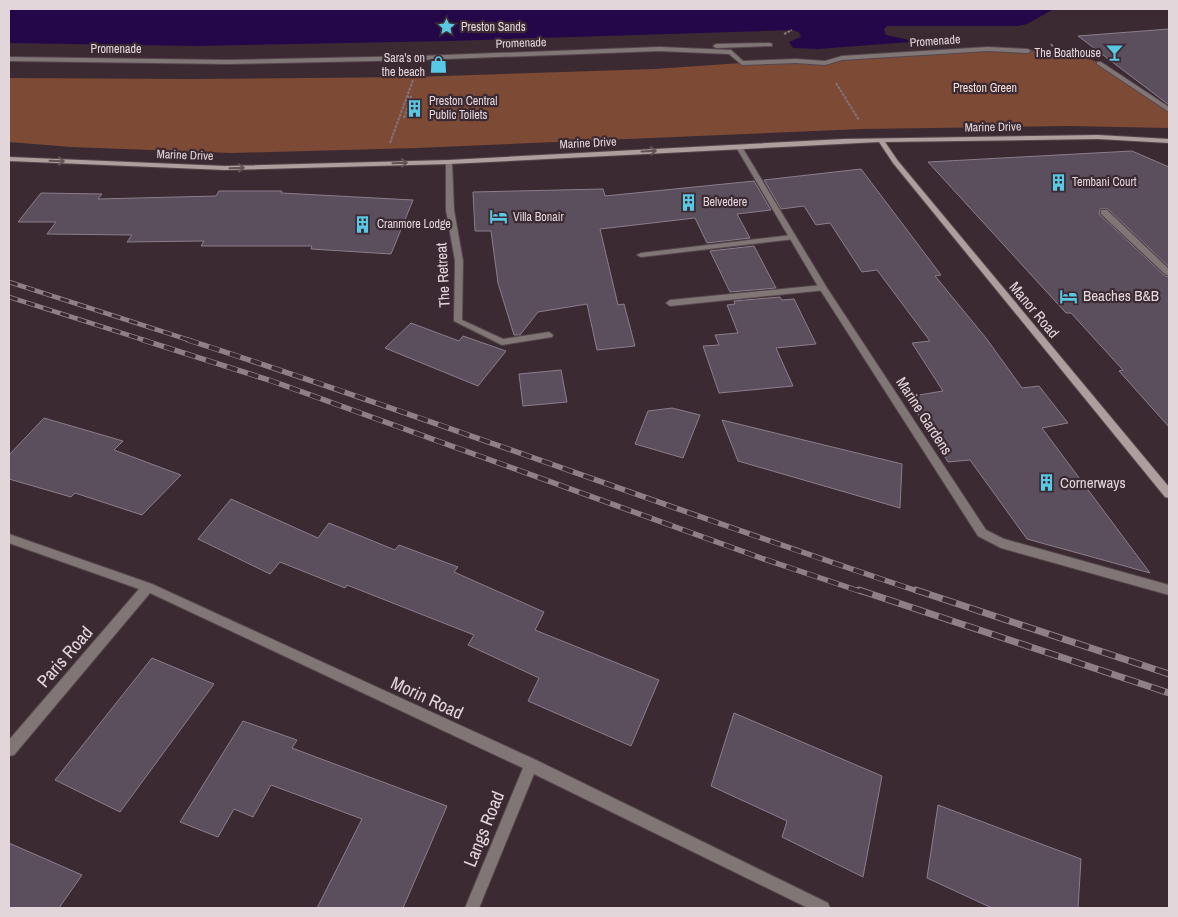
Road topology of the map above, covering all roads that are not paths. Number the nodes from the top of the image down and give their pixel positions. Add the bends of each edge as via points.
1 (770, 45) dead end
2 (690, 51) junction
3 (1028, 51) road end
4 (9, 60) edge
5 (1099, 63) road end
6 (1169, 110) edge
7 (881, 141) junction
8 (1168, 142) edge
9 (739, 147) junction
10 (9, 159) edge
11 (449, 162) junction
12 (1104, 212) dead end
13 (792, 237) junction
14 (641, 255) dead end
15 (1169, 273) edge
16 (823, 288) junction
17 (670, 303) dead end
18 (550, 334) dead end
19 (1169, 494) edge
20 (9, 540) edge
21 (148, 587) junction
22 (1169, 590) edge
23 (9, 750) edge
24 (531, 765) junction
25 (472, 908) edge
26 (823, 908) edge

1 - 2 street via 699,46
2 - 3 street, Promenade via 732,52 742,63 796,61 824,64 842,58 988,49
2 - 4 street, Promenade via 659,49 227,62
5 - 6 street
7 - 8 main road, Marine Drive via 1098,137
7 - 9 main road, Marine Drive
7 - 19 main road, Manor Road
11 -> 9 main road, Marine Drive
9 - 13 street, Marine Gardens
10 -> 11 main road, Marine Drive via 225,168
11 - 18 street, The Retreat via 450,210 459,261 458,321 502,342
12 - 15 street
13 - 14 street
13 - 16 street, Marine Gardens
16 - 17 street
16 - 22 street, Marine Gardens via 982,533 1001,543
20 - 21 street, Morin Road
21 - 23 street, Paris Road
21 - 24 street, Morin Road
24 - 25 street, Langs Road
24 - 26 street, Morin Road

